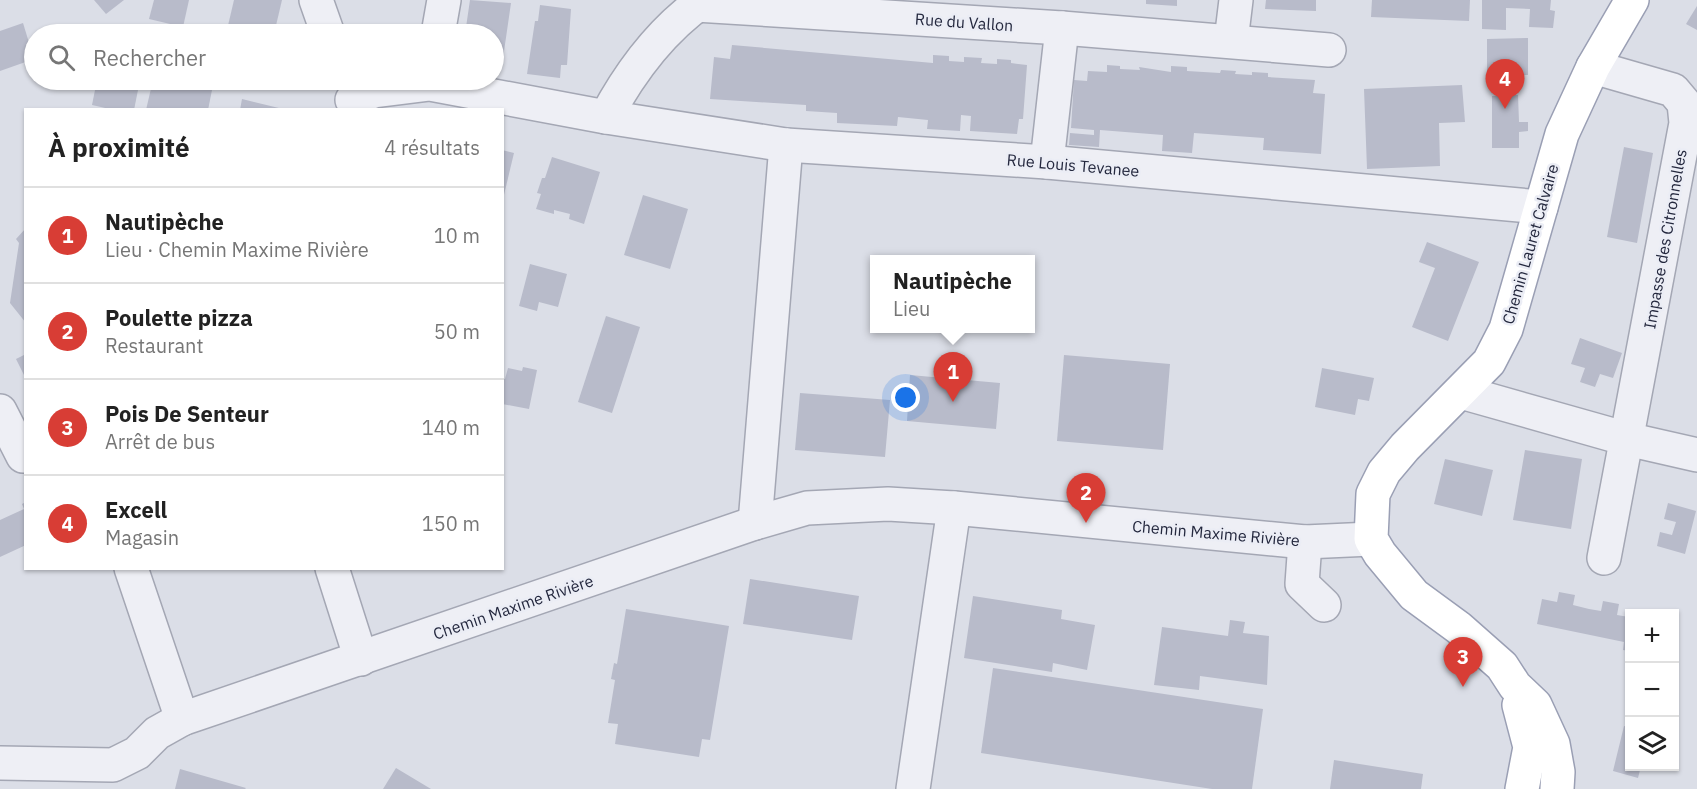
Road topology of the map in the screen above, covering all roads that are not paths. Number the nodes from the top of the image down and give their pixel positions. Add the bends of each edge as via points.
1 (316, 0) edge
2 (444, 0) edge
3 (1236, 0) edge
4 (1632, 0) edge
5 (700, 3) edge
6 (324, 24) edge
7 (440, 24) edge
8 (1062, 28) junction
9 (1231, 41) junction
10 (1329, 50) dead end
11 (1593, 67) junction
12 (380, 90) edge
13 (471, 90) edge
14 (346, 96) edge
15 (606, 117) junction
16 (786, 145) junction
17 (1047, 162) junction
18 (1541, 207) junction
19 (1461, 392) junction
20 (0, 411) edge
21 (1627, 439) junction
22 (1697, 455) edge
23 (16, 461) edge
24 (954, 508) junction
25 (755, 523) junction
26 (1371, 538) junction
27 (1305, 542) junction
28 (1604, 558) dead end
29 (132, 570) edge
30 (333, 570) edge
31 (1324, 605) dead end
32 (361, 659) junction
33 (1515, 686) junction
34 (183, 720) junction
35 (0, 763) edge
36 (117, 777) edge
37 (913, 789) edge
38 (1522, 789) edge
39 (1557, 789) edge

1 - 6 street
2 - 7 street
3 - 9 street
4 - 11 main road, Chemin Lauret Calvaire
5 - 8 street, Rue du Vallon
5 - 15 street via 657,41 627,77
8 - 9 street, Rue du Vallon
8 - 17 street
9 - 10 street, Rue du Vallon
11 - 18 main road, Chemin Lauret Calvaire via 1562,134
11 - 21 street, Impasse des Citronnelles via 1674,90 1684,103 1686,123
12 - 14 street, Rue Louis Tevanee
13 - 15 street, Rue Louis Tevanee
15 - 16 street, Rue Louis Tevanee
16 - 17 street, Rue Louis Tevanee
16 - 25 street
17 - 18 street, Rue Louis Tevanee
18 - 19 main road, Chemin Lauret Calvaire via 1506,329 1489,362
19 - 21 street
19 - 26 main road, Chemin Lauret Calvaire via 1383,472 1373,494
20 - 23 street
21 - 22 street
21 - 28 street, Impasse des Citronnelles
24 - 25 street, Chemin Maxime Rivière via 888,504 807,508
24 - 27 street, Chemin Maxime Rivière
24 - 37 street
25 - 32 street, Chemin Maxime Rivière
26 - 27 street, Chemin Maxime Rivière
26 - 33 main road via 1414,595 1502,666
27 - 31 street via 1302,584
29 - 34 street
30 - 32 street
32 - 34 street, Chemin Maxime Rivière
33 - 38 main road via 1530,747
33 - 39 main road via 1535,705 1553,744
34 - 36 street, Chemin Maxime Rivière via 157,733
35 - 36 street

